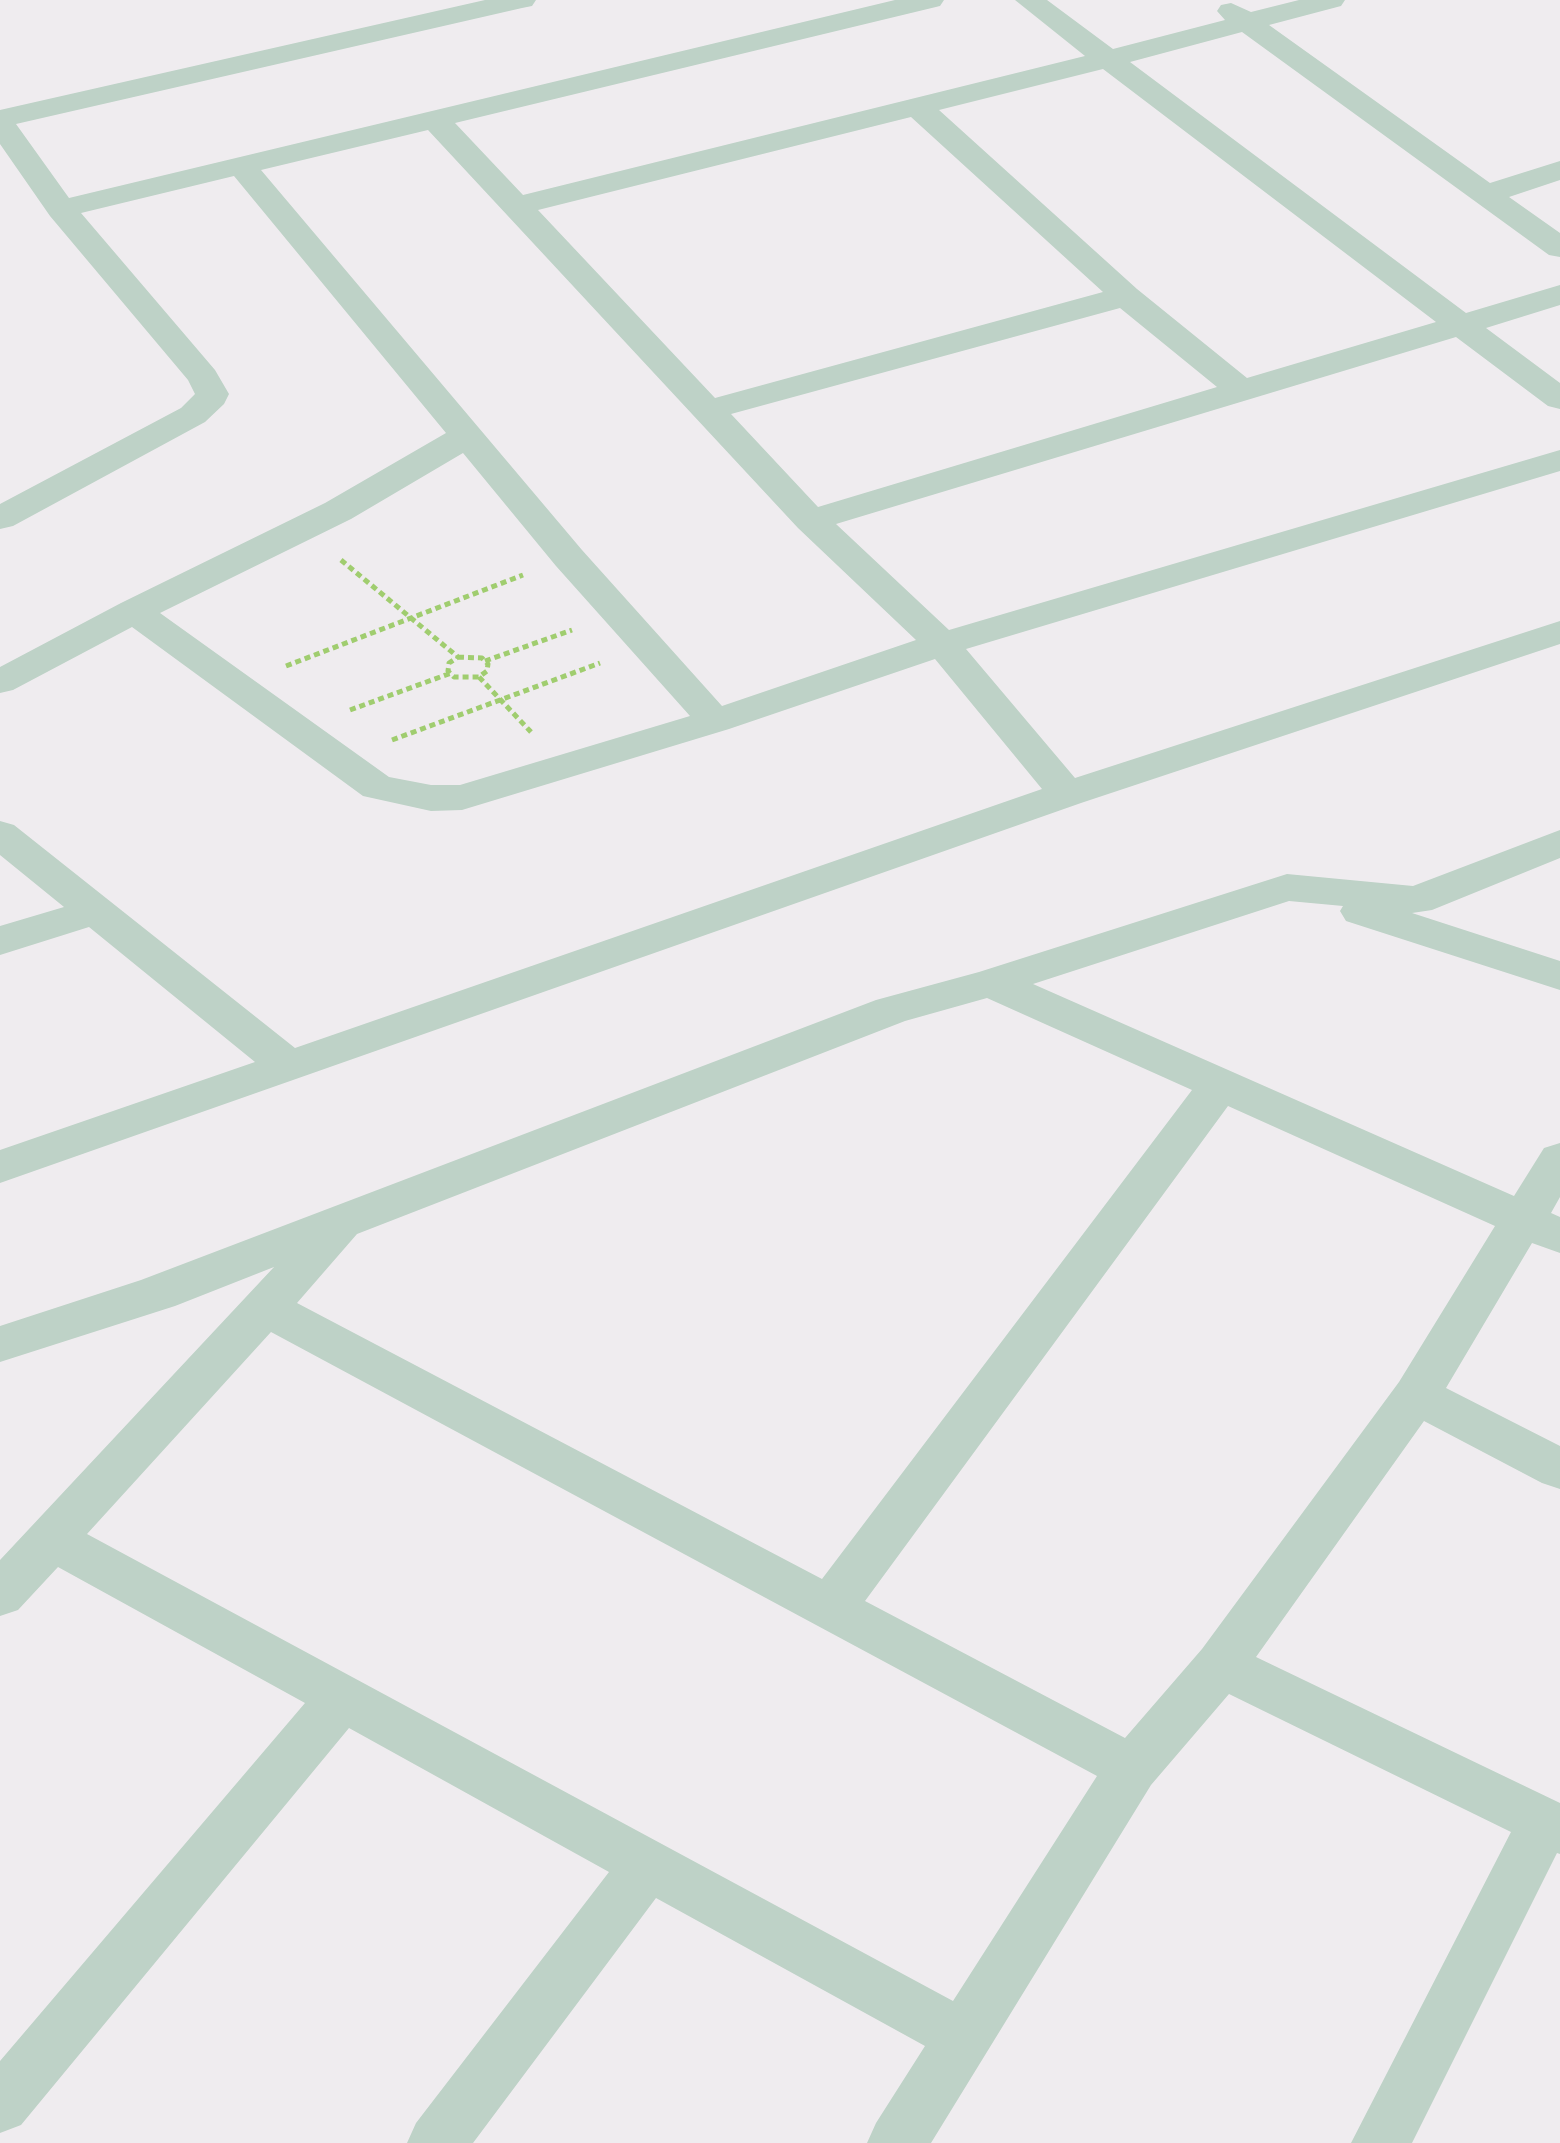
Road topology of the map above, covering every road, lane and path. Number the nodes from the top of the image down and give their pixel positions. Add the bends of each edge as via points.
1 (522, 0) edge
2 (796, 0) edge
3 (930, 0) edge
4 (1029, 0) edge
5 (1215, 0) edge
6 (1331, 0) edge
7 (1249, 22) junction
8 (833, 24) junction
9 (1108, 59) junction
10 (918, 107) junction
11 (434, 118) junction
12 (0, 121) edge
13 (240, 164) junction
14 (1560, 170) edge
15 (1487, 194) junction
16 (517, 206) junction
17 (61, 209) junction
18 (1560, 248) edge
19 (1560, 295) edge
20 (1126, 296) junction
21 (1462, 323) junction
22 (1241, 390) junction
23 (1560, 399) edge
24 (708, 410) junction
25 (466, 436) junction
26 (1560, 460) edge
27 (0, 518) edge
28 (811, 520) junction
29 (338, 557) dead end
30 (569, 558) junction
31 (134, 611) junction
32 (618, 614) junction
33 (411, 618) junction
34 (1560, 632) edge
35 (942, 644) junction
36 (646, 646) junction
37 (458, 657) junction
38 (485, 661) junction
39 (451, 673) junction
40 (479, 677) junction
41 (0, 682) edge
42 (235, 685) junction
43 (501, 700) junction
44 (715, 721) junction
45 (296, 730) junction
46 (339, 762) junction
47 (566, 766) junction
48 (1067, 794) junction
49 (0, 834) edge
50 (1560, 843) edge
51 (1287, 887) junction
52 (95, 911) junction
53 (0, 941) edge
54 (1560, 976) edge
55 (991, 983) junction
56 (289, 1066) junction
57 (1220, 1085) junction
58 (1560, 1159) edge
59 (0, 1167) edge
60 (344, 1221) junction
61 (1540, 1227) edge
62 (265, 1307) junction
63 (0, 1344) edge
64 (1416, 1395) junction
65 (1560, 1469) edge
66 (52, 1539) junction
67 (0, 1595) edge
68 (830, 1608) junction
69 (1221, 1665) junction
70 (342, 1698) junction
71 (1132, 1768) junction
72 (1552, 1826) edge
73 (648, 1865) junction
74 (961, 2036) junction
75 (0, 2105) edge
76 (437, 2143) edge
77 (897, 2143) edge
78 (1381, 2143) edge

1 - 12 street
2 - 8 street
3 - 8 street
4 - 9 street
5 - 7 street
6 - 7 street
7 - 9 street
7 - 15 street
8 - 11 street
9 - 10 street
9 - 21 street
10 - 16 street
10 - 20 street
11 - 13 street
11 - 16 street
12 - 17 street
13 - 17 street
13 - 25 street
14 - 15 street
15 - 18 street
16 - 24 street
17 - 27 street via 212,394 193,415
19 - 21 street
20 - 22 street
20 - 24 street
21 - 22 street
21 - 23 street
22 - 28 street
24 - 28 street
25 - 30 street
25 - 31 street via 338,511
26 - 35 street
28 - 35 street
29 - 33 path
30 - 32 street
30 - 33 path
31 - 41 street
31 - 42 street
32 - 36 street
32 - 38 path
33 - 37 path
33 - 42 path
34 - 48 street
35 - 44 street
35 - 48 street
36 - 43 path
36 - 44 street
37 - 38 path
37 - 39 path via 449,663
38 - 40 path via 487,671
39 - 40 path
39 - 45 path
40 - 43 path
42 - 45 street
43 - 46 path
43 - 47 path
44 - 47 street
45 - 46 street
46 - 47 street via 377,787 431,798 462,797
48 - 56 street
49 - 52 street
50 - 51 street via 1417,900
51 - 54 street
51 - 55 street
52 - 53 street
52 - 56 street
55 - 57 street
55 - 60 street via 891,1010
56 - 59 street
57 - 61 street
57 - 68 street
58 - 61 street
60 - 62 street
60 - 63 street via 158,1293
61 - 64 street
62 - 66 street
62 - 68 street
64 - 65 street
64 - 69 street
66 - 67 street
66 - 70 street
68 - 71 street
69 - 71 street
69 - 72 street
70 - 73 street
70 - 75 street
71 - 74 street
72 - 78 street
73 - 74 street
73 - 76 street
74 - 77 street

